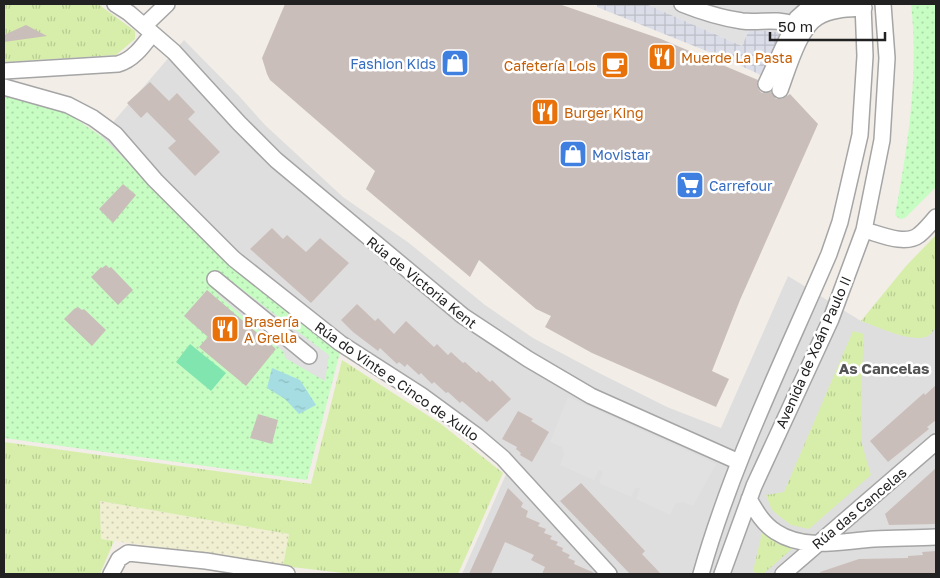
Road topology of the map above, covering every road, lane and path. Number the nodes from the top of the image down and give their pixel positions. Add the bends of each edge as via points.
1 (115, 4) edge
2 (167, 4) edge
3 (682, 4) edge
4 (819, 4) edge
5 (883, 4) edge
6 (863, 6) edge
7 (793, 24) junction
8 (148, 30) junction
9 (4, 71) edge
10 (4, 87) edge
11 (936, 217) edge
12 (864, 230) junction
13 (215, 279) dead end
14 (309, 356) dead end
15 (936, 442) edge
16 (740, 462) junction
17 (749, 499) junction
18 (850, 518) junction
19 (936, 537) edge
20 (874, 539) junction
21 (818, 544) junction
22 (267, 573) edge
23 (111, 574) edge
24 (287, 574) edge
25 (610, 574) edge
26 (701, 574) edge
27 (722, 574) edge
28 (783, 574) edge

1 - 8 street, Rúa de Victoria Kent
2 - 8 street
3 - 7 street via 713,16
4 - 7 street via 806,10
5 - 12 street, Avenida de Xoán Paulo II via 886,58 882,140
6 - 7 street via 828,13 810,23 773,87
6 - 16 street, Avenida de Xoán Paulo II via 865,56 860,135 840,222
8 - 9 street via 141,48 126,62
8 - 16 street, Rúa de Victoria Kent via 174,52 276,160 463,316 591,396
10 - 25 street, Rúa do Vinte e Cinco de Xullo via 68,106 93,118 114,134 234,259 340,343 421,395 502,458
11 - 12 street via 919,235 903,240
12 - 17 street, Avenida de Xoán Paulo II via 831,319
13 - 14 street
15 - 18 street, Rúa das Cancelas
16 - 26 street, Avenida de Xoán Paulo II
17 - 21 street via 775,532
17 - 27 street, Avenida de Xoán Paulo II
18 - 20 street
18 - 21 street, Rúa das Cancelas
19 - 20 street
20 - 21 street
21 - 28 street, Rúa das Cancelas
22 - 23 street via 206,561 128,553 119,559
22 - 24 street

